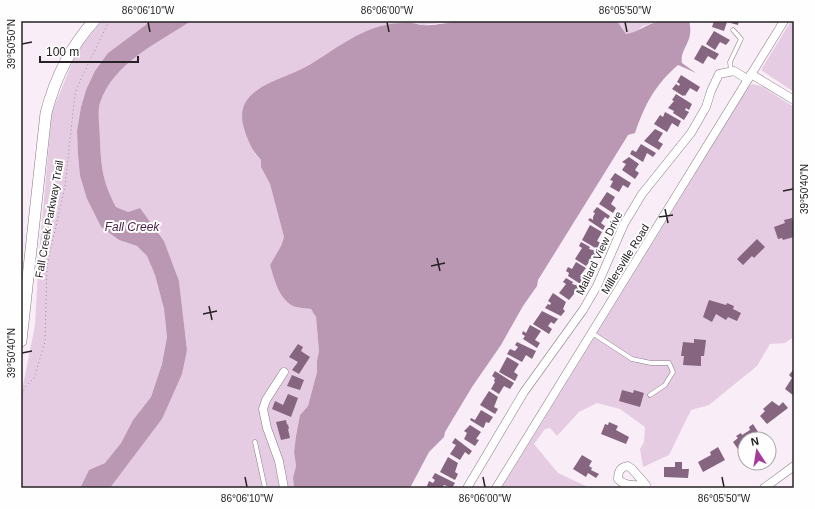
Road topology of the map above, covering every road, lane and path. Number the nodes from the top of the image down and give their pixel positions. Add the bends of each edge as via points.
1 (94, 21) edge
2 (109, 21) edge
3 (784, 21) edge
4 (733, 30) dead end
5 (731, 71) junction
6 (749, 76) junction
7 (794, 100) edge
8 (592, 333) junction
9 (21, 341) edge
10 (284, 372) dead end
11 (650, 395) dead end
12 (21, 398) edge
13 (255, 442) dead end
14 (794, 466) edge
15 (265, 488) edge
16 (284, 488) edge
17 (467, 488) edge
18 (496, 488) edge
19 (764, 488) edge

1 - 9 main road via 66,60 53,88 46,113
2 - 12 path, Fall Creek Parkway Trail via 75,94 65,186 47,266 45,342 34,378 25,387
3 - 6 street, Millersville Road
4 - 5 lane via 741,39 730,62
5 - 6 street
5 - 17 street, Mallard View Drive via 719,74 706,107 691,133 642,194 624,224 597,286 583,310 524,392
6 - 7 street
6 - 8 street, Millersville Road
8 - 11 lane via 632,359 669,363 673,372 669,381
8 - 18 street, Millersville Road
10 - 16 street via 263,409 279,461
13 - 15 lane
14 - 19 street

